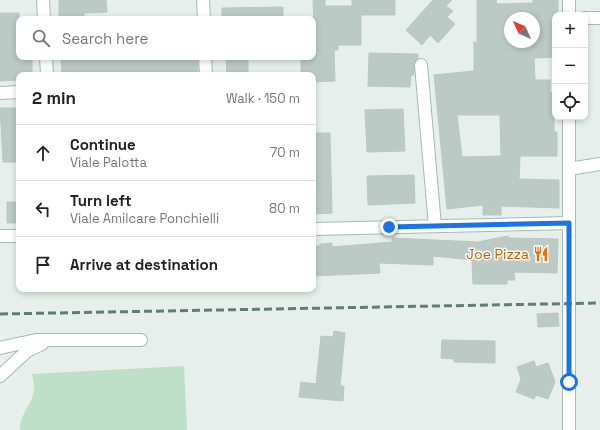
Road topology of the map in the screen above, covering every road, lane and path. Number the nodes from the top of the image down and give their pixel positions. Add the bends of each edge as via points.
1 (43, 0) edge
2 (203, 0) edge
3 (569, 0) edge
4 (569, 12) edge
5 (44, 16) edge
6 (204, 16) edge
7 (588, 18) edge
8 (600, 18) edge
9 (46, 60) edge
10 (205, 60) edge
11 (421, 65) dead end
12 (47, 72) edge
13 (206, 72) edge
14 (16, 92) edge
15 (0, 93) edge
16 (569, 120) edge
17 (600, 164) edge
18 (569, 169) junction
19 (569, 223) junction
20 (435, 226) junction
21 (316, 229) edge
22 (0, 236) edge
23 (16, 236) edge
24 (141, 340) dead end
25 (51, 341) junction
26 (0, 348) edge
27 (0, 376) edge
28 (569, 430) edge

1 - 5 street
2 - 6 street
3 - 4 street
7 - 8 street
9 - 12 street
10 - 13 street
11 - 20 street
14 - 15 street
16 - 18 street
17 - 18 street
18 - 19 street
19 - 20 street
19 - 28 street
20 - 21 street
22 - 23 street
24 - 25 street
25 - 26 street via 36,340
25 - 27 street via 27,351

